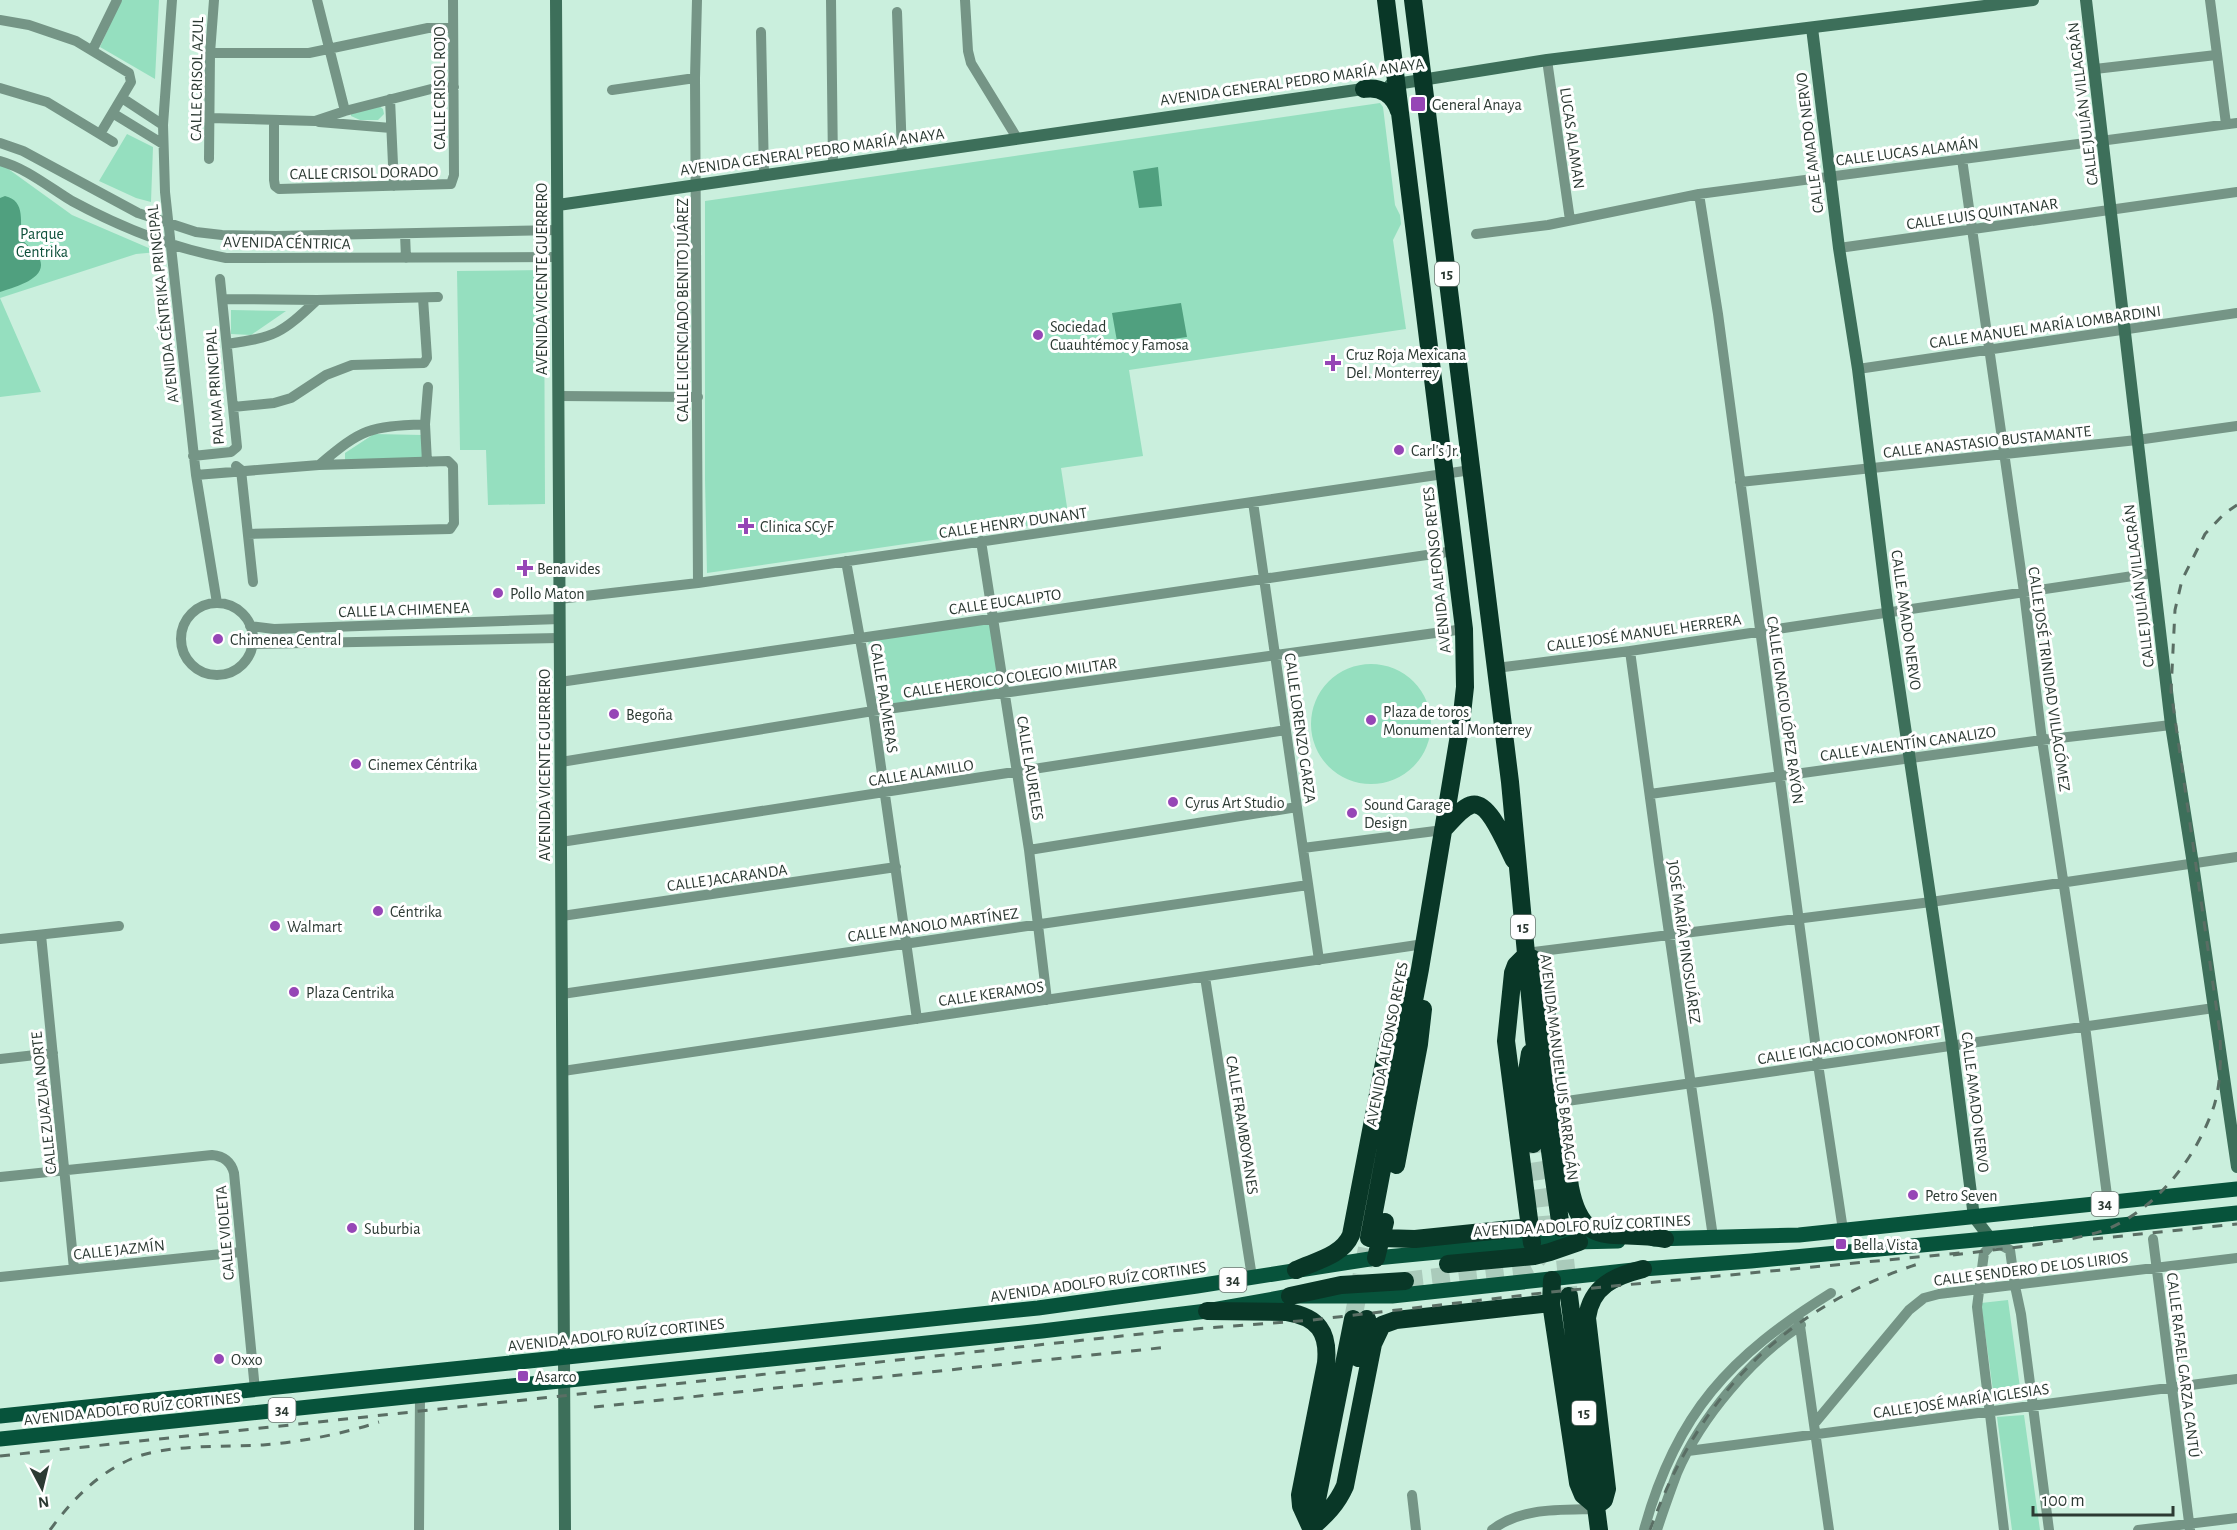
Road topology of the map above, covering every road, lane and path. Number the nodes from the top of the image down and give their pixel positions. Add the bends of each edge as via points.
1 (117, 0) edge
2 (172, 0) edge
3 (214, 0) edge
4 (317, 0) edge
5 (453, 0) edge
6 (555, 0) edge
7 (697, 0) edge
8 (831, 0) edge
9 (965, 0) edge
10 (1386, 0) edge
11 (1413, 0) edge
12 (2033, 0) edge
13 (2086, 0) edge
14 (2210, 0) edge
15 (897, 12) dead end
16 (0, 20) edge
17 (453, 28) junction
18 (1812, 28) junction
19 (761, 32) dead end
20 (93, 49) junction
21 (330, 50) junction
22 (210, 54) junction
23 (2216, 55) junction
24 (1547, 60) junction
25 (2095, 69) junction
26 (695, 78) junction
27 (1423, 78) junction
28 (1396, 84) junction
29 (454, 87) junction
30 (0, 88) edge
31 (1364, 88) junction
32 (612, 90) dead end
33 (122, 98) junction
34 (390, 99) junction
35 (345, 111) junction
36 (114, 114) junction
37 (1401, 117) junction
38 (210, 118) junction
39 (274, 120) junction
40 (315, 121) junction
41 (2231, 123) edge
42 (163, 125) junction
43 (391, 128) junction
44 (100, 134) junction
45 (1017, 138) junction
46 (2102, 140) junction
47 (113, 142) dead end
48 (0, 143) edge
49 (163, 144) junction
50 (902, 155) junction
51 (209, 159) dead end
52 (1962, 159) junction
53 (0, 161) edge
54 (833, 165) junction
55 (764, 174) junction
56 (454, 175) joint
57 (1829, 176) junction
58 (697, 184) junction
59 (394, 186) junction
60 (2237, 192) edge
61 (1700, 194) junction
62 (558, 205) junction
63 (2111, 211) junction
64 (1569, 220) junction
65 (169, 224) junction
66 (558, 230) junction
67 (1972, 230) junction
68 (405, 234) junction
69 (1476, 234) dead end
70 (170, 245) junction
71 (1839, 248) junction
72 (558, 257) junction
73 (405, 258) junction
74 (220, 279) dead end
75 (438, 297) dead end
76 (423, 298) junction
77 (222, 299) junction
78 (316, 300) junction
79 (2237, 313) edge
80 (2124, 330) junction
81 (227, 344) junction
82 (1989, 350) junction
83 (1858, 369) junction
84 (428, 387) dead end
85 (559, 396) junction
86 (698, 397) junction
87 (233, 406) junction
88 (425, 424) junction
89 (2237, 426) edge
90 (2137, 440) junction
91 (2004, 454) junction
92 (193, 456) junction
93 (427, 462) junction
94 (319, 465) junction
95 (1871, 469) junction
96 (241, 470) junction
97 (1471, 470) junction
98 (195, 472) junction
99 (1445, 473) junction
100 (1740, 482) junction
101 (1253, 502) junction
102 (248, 534) junction
103 (981, 541) junction
104 (1454, 550) junction
105 (846, 561) junction
106 (2153, 573) junction
107 (1264, 579) junction
108 (253, 582) dead end
109 (698, 583) junction
110 (2024, 592) junction
111 (559, 598) junction
112 (218, 603) junction
113 (1888, 612) junction
114 (993, 618) junction
115 (560, 619) junction
116 (250, 626) junction
117 (1464, 628) junction
118 (1760, 631) junction
119 (559, 638) junction
120 (860, 638) junction
121 (252, 644) junction
122 (1630, 651) junction
123 (1275, 654) junction
124 (1496, 668) junction
125 (561, 682) junction
126 (1004, 694) junction
127 (873, 711) junction
128 (2171, 725) junction
129 (1286, 730) junction
130 (2042, 740) junction
131 (1910, 758) junction
132 (561, 762) junction
133 (1016, 772) junction
134 (1780, 777) junction
135 (884, 793) junction
136 (1650, 794) junction
137 (1297, 807) junction
138 (1443, 830) junction
139 (561, 842) junction
140 (1303, 848) junction
141 (1029, 850) junction
142 (2237, 857) edge
143 (2193, 864) junction
144 (896, 867) junction
145 (1519, 870) junction
146 (2064, 882) junction
147 (1308, 885) junction
148 (1931, 902) junction
149 (562, 916) junction
150 (1800, 920) junction
151 (1038, 924) junction
152 (118, 926) dead end
153 (41, 935) junction
154 (1669, 937) junction
155 (0, 939) edge
156 (907, 942) junction
157 (1424, 944) junction
158 (1526, 954) junction
159 (1319, 960) junction
160 (1420, 969) junction
161 (1204, 977) junction
162 (562, 994) junction
163 (1047, 1000) junction
164 (2214, 1008) junction
165 (917, 1019) junction
166 (2085, 1026) junction
167 (1534, 1039) junction
168 (1952, 1044) junction
169 (53, 1053) junction
170 (0, 1059) edge
171 (1818, 1064) junction
172 (562, 1071) junction
173 (1690, 1084) junction
174 (1560, 1102) junction
175 (1533, 1144) tunnel mouth
176 (2237, 1167) edge
177 (64, 1171) junction
178 (0, 1177) edge
179 (2237, 1189) edge
180 (2108, 1203) junction
181 (2237, 1213) edge
182 (1974, 1217) junction
183 (1561, 1228) tunnel mouth
184 (1843, 1230) junction
185 (1532, 1235) junction
186 (1713, 1237) junction
187 (1375, 1238) junction
188 (1665, 1239) junction
189 (2153, 1239) dead end
190 (1992, 1240) junction
191 (1579, 1242) junction
192 (240, 1252) junction
193 (1376, 1258) junction
194 (2237, 1258) edge
195 (1448, 1264) dead end
196 (2157, 1268) junction
197 (74, 1269) junction
198 (1643, 1269) junction
199 (1296, 1270) junction
200 (0, 1276) edge
201 (1252, 1277) junction
202 (1552, 1280) junction
203 (1405, 1281) tunnel mouth
204 (2014, 1286) junction
205 (1979, 1290) junction
206 (1831, 1293) dead end
207 (1290, 1296) junction
208 (1569, 1296) tunnel mouth
209 (1551, 1304) junction
210 (1207, 1311) junction
211 (1798, 1314) junction
212 (1360, 1319) tunnel mouth
213 (1801, 1325) junction
214 (564, 1358) junction
215 (2237, 1379) edge
216 (565, 1380) junction
217 (2172, 1387) junction
218 (255, 1390) junction
219 (420, 1395) junction
220 (2033, 1406) junction
221 (1989, 1412) junction
222 (0, 1416) edge
223 (1815, 1429) junction
224 (0, 1440) edge
225 (1688, 1451) junction
226 (1412, 1495) dead end
227 (1596, 1508) junction
228 (2237, 1518) edge
229 (2190, 1527) edge
230 (1311, 1529) edge
231 (419, 1530) edge
232 (566, 1530) edge
233 (1416, 1530) edge
234 (1492, 1530) edge
235 (1599, 1530) edge
236 (1644, 1530) edge
237 (1657, 1530) edge
238 (1829, 1530) edge
239 (2004, 1530) edge
240 (2049, 1530) edge
241 (2138, 1530) edge

1 - 20 street
2 - 42 street, AVENIDA CÉNTRIKA PRINCIPAL
3 - 22 street, CALLE CRISOL AZUL
4 - 21 street
5 - 17 street, CALLE CRISOL ROJO
6 - 62 street, AVENIDA VICENTE GUERRERO
7 - 26 street, CALLE LICENCIADO BENITO JUÁREZ
8 - 54 street
9 - 45 street via 971,63
10 - 28 highway, AVENIDA ALFONSO REYES / 15
11 - 27 highway, 15
12 - 18 street, AVENIDA GENERAL PEDRO MARÍA ANAYA
13 - 25 street, CALLE JULIÁN VILLAGRÁN
14 - 23 street
15 - 50 street
16 - 20 street via 28,25
17 - 21 street via 411,31
17 - 29 street, CALLE CRISOL ROJO
18 - 24 street, AVENIDA GENERAL PEDRO MARÍA ANAYA
18 - 57 street, CALLE AMADO NERVO
19 - 55 street
20 - 33 street via 129,73 131,82
21 - 22 street
21 - 35 street
22 - 38 street, CALLE CRISOL AZUL
23 - 25 street
23 - 41 street
24 - 27 street, AVENIDA GENERAL PEDRO MARÍA ANAYA
24 - 64 street, LUCAS ALAMAN
25 - 46 street, CALLE JULIÁN VILLAGRÁN
26 - 32 street
26 - 58 street, CALLE LICENCIADO BENITO JUÁREZ
27 - 28 street, AVENIDA GENERAL PEDRO MARÍA ANAYA
27 - 97 highway, 15
28 - 31 street, AVENIDA GENERAL PEDRO MARÍA ANAYA
28 - 37 highway, AVENIDA ALFONSO REYES / 15
29 - 34 street
29 - 56 street, CALLE CRISOL ROJO
30 - 44 street via 47,102
31 - 37 highway via 1388,94 1398,105
31 - 45 street, AVENIDA GENERAL PEDRO MARÍA ANAYA
33 - 36 street
33 - 42 street
34 - 35 street
34 - 43 street
35 - 40 street
36 - 44 street
36 - 49 street
37 - 99 highway, AVENIDA ALFONSO REYES / 15
38 - 39 street
38 - 51 street, CALLE CRISOL AZUL
39 - 40 street
39 - 59 street, CALLE CRISOL DORADO via 274,180 279,189
40 - 43 street
41 - 46 street, CALLE LUCAS ALAMÁN
42 - 49 street, AVENIDA CÉNTRIKA PRINCIPAL
43 - 59 street
44 - 47 street
45 - 50 street, AVENIDA GENERAL PEDRO MARÍA ANAYA
46 - 52 street, CALLE LUCAS ALAMÁN
46 - 63 street, CALLE JULIÁN VILLAGRÁN
48 - 65 street, AVENIDA CÉNTRICA via 23,151 138,213
49 - 65 street, AVENIDA CÉNTRIKA PRINCIPAL
50 - 54 street, AVENIDA GENERAL PEDRO MARÍA ANAYA
52 - 57 street, CALLE LUCAS ALAMÁN
52 - 67 street, CALLE JOSÉ TRINIDAD VILLAGÓMEZ
53 - 70 street, AVENIDA CÉNTRICA via 135,233
54 - 55 street, AVENIDA GENERAL PEDRO MARÍA ANAYA
55 - 58 street, AVENIDA GENERAL PEDRO MARÍA ANAYA
56 - 59 street, CALLE CRISOL DORADO via 450,185
57 - 61 street, CALLE LUCAS ALAMÁN
57 - 71 street, CALLE AMADO NERVO
58 - 62 street, AVENIDA GENERAL PEDRO MARÍA ANAYA
58 - 86 street, CALLE LICENCIADO BENITO JUÁREZ
60 - 63 street, CALLE LUIS QUINTANAR
61 - 64 street, CALLE LUCAS ALAMÁN
61 - 100 street, CALLE IGNACIO LÓPEZ RAYÓN
62 - 66 street, AVENIDA VICENTE GUERRERO
63 - 67 street, CALLE LUIS QUINTANAR
63 - 80 street, CALLE JULIÁN VILLAGRÁN
64 - 69 street, CALLE LUCAS ALAMÁN
65 - 68 street, AVENIDA CÉNTRICA via 222,235
65 - 70 street, AVENIDA CÉNTRIKA PRINCIPAL
66 - 68 street, AVENIDA CÉNTRICA
66 - 72 street, AVENIDA VICENTE GUERRERO
67 - 71 street, CALLE LUIS QUINTANAR
67 - 82 street, CALLE JOSÉ TRINIDAD VILLAGÓMEZ
68 - 73 street
70 - 73 street, AVENIDA CÉNTRICA via 226,258
70 - 92 street, AVENIDA CÉNTRIKA PRINCIPAL
71 - 83 street, CALLE AMADO NERVO
72 - 73 street, AVENIDA CÉNTRICA
72 - 85 street, AVENIDA VICENTE GUERRERO
74 - 77 street, PALMA PRINCIPAL
75 - 76 street
76 - 78 street
76 - 87 street via 427,358 424,363 352,365 327,375 291,398
77 - 78 street
77 - 81 street, PALMA PRINCIPAL
78 - 81 street via 280,332 259,340
79 - 80 street, CALLE MANUEL MARÍA LOMBARDINI
80 - 82 street, CALLE MANUEL MARÍA LOMBARDINI
80 - 90 street, CALLE JULIÁN VILLAGRÁN
81 - 87 street, PALMA PRINCIPAL
82 - 83 street, CALLE MANUEL MARÍA LOMBARDINI
82 - 91 street, CALLE JOSÉ TRINIDAD VILLAGÓMEZ
83 - 95 street, CALLE AMADO NERVO
84 - 88 street
85 - 86 street
85 - 111 street, AVENIDA VICENTE GUERRERO
86 - 109 street, CALLE LICENCIADO BENITO JUÁREZ
87 - 92 street, PALMA PRINCIPAL via 235,450
88 - 93 street
88 - 94 street via 370,429 349,440
89 - 90 street, CALLE ANASTASIO BUSTAMANTE
90 - 91 street, CALLE ANASTASIO BUSTAMANTE
90 - 106 street, CALLE JULIÁN VILLAGRÁN
91 - 95 street, CALLE ANASTASIO BUSTAMANTE
91 - 110 street, CALLE JOSÉ TRINIDAD VILLAGÓMEZ
92 - 98 street, AVENIDA CÉNTRIKA PRINCIPAL
93 - 94 street
93 - 102 street via 448,461 453,465 454,523 450,529
94 - 96 street
95 - 100 street, CALLE ANASTASIO BUSTAMANTE
95 - 113 street, CALLE AMADO NERVO
96 - 98 street
96 - 102 street
97 - 99 street, CALLE HENRY DUNANT
97 - 124 highway, AVENIDA MANUEL LUIS BARRAGÁN / 15
98 - 112 street, AVENIDA CÉNTRIKA PRINCIPAL
99 - 101 street, CALLE HENRY DUNANT
99 - 104 highway, AVENIDA ALFONSO REYES / 15
100 - 118 street, CALLE IGNACIO LÓPEZ RAYÓN
101 - 103 street, CALLE HENRY DUNANT
101 - 107 street, CALLE LORENZO GARZA
102 - 108 street
103 - 105 street, CALLE HENRY DUNANT
103 - 114 street, CALLE LAURELES
104 - 107 street, CALLE EUCALIPTO
104 - 117 highway, AVENIDA ALFONSO REYES / 15
105 - 109 street, CALLE HENRY DUNANT
105 - 120 street, CALLE PALMERAS
106 - 110 street, CALLE JOSÉ MANUEL HERRERA
106 - 128 street, CALLE JULIÁN VILLAGRÁN
107 - 114 street, CALLE EUCALIPTO
107 - 123 street, CALLE LORENZO GARZA
109 - 111 street, CALLE HENRY DUNANT
110 - 113 street, CALLE JOSÉ MANUEL HERRERA
110 - 130 street, CALLE JOSÉ TRINIDAD VILLAGÓMEZ
111 - 115 street, AVENIDA VICENTE GUERRERO
112 - 116 street via 235,608
112 - 121 street via 201,606 185,621 180,642 189,662 208,674 219,675 245,660
113 - 118 street, CALLE JOSÉ MANUEL HERRERA
113 - 131 street, CALLE AMADO NERVO
114 - 120 street, CALLE EUCALIPTO
114 - 126 street, CALLE LAURELES
115 - 116 street, CALLE LA CHIMENEA via 274,629
115 - 119 street, AVENIDA VICENTE GUERRERO
116 - 121 street
117 - 123 street, CALLE HEROICO COLEGIO MILITAR
117 - 138 highway, AVENIDA ALFONSO REYES / 15 via 1465,687
118 - 122 street, CALLE JOSÉ MANUEL HERRERA
118 - 134 street, CALLE IGNACIO LÓPEZ RAYÓN
119 - 121 street
119 - 125 street, AVENIDA VICENTE GUERRERO
120 - 125 street, CALLE EUCALIPTO
120 - 127 street, CALLE PALMERAS
122 - 124 street, CALLE JOSÉ MANUEL HERRERA
122 - 136 street, JOSÉ MARÍA PINOSUÁREZ
123 - 126 street, CALLE HEROICO COLEGIO MILITAR
123 - 129 street, CALLE LORENZO GARZA
124 - 145 highway, AVENIDA MANUEL LUIS BARRAGÁN / 15
125 - 132 street, AVENIDA VICENTE GUERRERO
126 - 127 street, CALLE HEROICO COLEGIO MILITAR
126 - 133 street, CALLE LAURELES
127 - 132 street, CALLE HEROICO COLEGIO MILITAR
127 - 135 street, CALLE PALMERAS
128 - 130 street, CALLE VALENTÍN CANALIZO
128 - 143 street, CALLE JULIÁN VILLAGRÁN
129 - 133 street, CALLE ALAMILLO
129 - 137 street, CALLE LORENZO GARZA
130 - 131 street, CALLE VALENTÍN CANALIZO
130 - 146 street, CALLE JOSÉ TRINIDAD VILLAGÓMEZ
131 - 134 street, CALLE VALENTÍN CANALIZO
131 - 148 street, CALLE AMADO NERVO
132 - 139 street, AVENIDA VICENTE GUERRERO
133 - 135 street, CALLE ALAMILLO
133 - 141 street, CALLE LAURELES
134 - 136 street, CALLE VALENTÍN CANALIZO
134 - 150 street, CALLE IGNACIO LÓPEZ RAYÓN
135 - 139 street, CALLE ALAMILLO
135 - 144 street, CALLE PALMERAS
136 - 154 street, JOSÉ MARÍA PINOSUÁREZ
137 - 140 street, CALLE LORENZO GARZA
137 - 141 street
138 - 140 street
138 - 145 highway via 1465,808 1481,806 1490,814
138 - 157 highway, AVENIDA ALFONSO REYES / 15
139 - 149 street, AVENIDA VICENTE GUERRERO
140 - 147 street, CALLE LORENZO GARZA
141 - 151 street, CALLE LAURELES
142 - 143 street
143 - 146 street
143 - 164 street, CALLE JULIÁN VILLAGRÁN
144 - 149 street, CALLE JACARANDA
144 - 156 street, CALLE PALMERAS
145 - 158 highway, AVENIDA MANUEL LUIS BARRAGÁN / 15
146 - 148 street
146 - 166 street, CALLE JOSÉ TRINIDAD VILLAGÓMEZ
147 - 151 street, CALLE MANOLO MARTÍNEZ
147 - 159 street, CALLE LORENZO GARZA
148 - 150 street
148 - 168 street, CALLE AMADO NERVO
149 - 162 street, AVENIDA VICENTE GUERRERO
150 - 154 street
150 - 171 street, CALLE IGNACIO LÓPEZ RAYÓN
151 - 156 street, CALLE MANOLO MARTÍNEZ
151 - 163 street, CALLE LAURELES
152 - 153 street
153 - 155 street
153 - 169 street, CALLE ZUAZUA NORTE
154 - 158 street
154 - 173 street, JOSÉ MARÍA PINOSUÁREZ
156 - 162 street, CALLE MANOLO MARTÍNEZ
156 - 165 street, CALLE PALMERAS
157 - 159 street, CALLE KERAMOS
157 - 160 highway, AVENIDA ALFONSO REYES / 15
158 - 167 highway, AVENIDA MANUEL LUIS BARRAGÁN / 15
158 - 174 highway via 1540,963
158 - 185 highway via 1513,973 1506,1041
159 - 161 street, CALLE KERAMOS
160 - 187 highway via 1423,1006 1419,1044
160 - 199 highway via 1389,1037 1348,1243 1338,1252
161 - 163 street, CALLE KERAMOS
161 - 201 street, CALLE FRAMBOYANES
162 - 172 street, AVENIDA VICENTE GUERRERO
163 - 165 street, CALLE KERAMOS
164 - 166 street, CALLE IGNACIO COMONFORT
164 - 176 street, CALLE JULIÁN VILLAGRÁN
165 - 172 street, CALLE KERAMOS
166 - 168 street, CALLE IGNACIO COMONFORT
166 - 180 street, CALLE JOSÉ TRINIDAD VILLAGÓMEZ
167 - 175 highway via 1526,1078
167 - 183 highway, AVENIDA MANUEL LUIS BARRAGÁN / 15
168 - 171 street, CALLE IGNACIO COMONFORT
168 - 182 street, CALLE AMADO NERVO
169 - 170 street
169 - 177 street, CALLE ZUAZUA NORTE
171 - 173 street, CALLE IGNACIO COMONFORT
171 - 184 street, CALLE IGNACIO LÓPEZ RAYÓN
172 - 214 street, AVENIDA VICENTE GUERRERO
173 - 174 street, CALLE IGNACIO COMONFORT
173 - 186 street, JOSÉ MARÍA PINOSUÁREZ
174 - 188 highway via 1571,1194 1584,1225 1598,1233
177 - 178 street, CALLE VIOLETA
177 - 192 street, CALLE VIOLETA via 212,1155 226,1159 234,1173
177 - 197 street, CALLE ZUAZUA NORTE
179 - 180 main road, AVENIDA ADOLFO RUÍZ CORTINES / 34
180 - 182 main road, AVENIDA ADOLFO RUÍZ CORTINES / 34
181 - 190 main road, AVENIDA ADOLFO RUÍZ CORTINES / 34
182 - 184 main road, AVENIDA ADOLFO RUÍZ CORTINES / 34
182 - 190 street
184 - 186 main road, AVENIDA ADOLFO RUÍZ CORTINES / 34
185 - 187 highway
185 - 191 main road, AVENIDA ADOLFO RUÍZ CORTINES / 34
185 - 193 main road, AVENIDA ADOLFO RUÍZ CORTINES / 34
186 - 188 main road, AVENIDA ADOLFO RUÍZ CORTINES / 34
187 - 193 highway
188 - 191 main road, AVENIDA ADOLFO RUÍZ CORTINES / 34
189 - 196 street, CALLE RAFAEL GARZA CANTÚ
190 - 198 main road, AVENIDA ADOLFO RUÍZ CORTINES / 34
190 - 204 street via 2010,1250
190 - 205 street via 1984,1253
191 - 195 highway via 1534,1256
192 - 197 street, CALLE JAZMÍN
192 - 218 street, CALLE VIOLETA
193 - 199 main road, AVENIDA ADOLFO RUÍZ CORTINES / 34
194 - 196 street, CALLE SENDERO DE LOS LIRIOS
196 - 204 street, CALLE SENDERO DE LOS LIRIOS
196 - 217 street, CALLE RAFAEL GARZA CANTÚ
197 - 200 street, CALLE JAZMÍN
198 - 202 main road, AVENIDA ADOLFO RUÍZ CORTINES / 34
198 - 227 highway via 1604,1284 1588,1311 1608,1489
199 - 201 main road, AVENIDA ADOLFO RUÍZ CORTINES / 34
201 - 214 main road, AVENIDA ADOLFO RUÍZ CORTINES / 34 via 1038,1308
202 - 207 main road, AVENIDA ADOLFO RUÍZ CORTINES / 34 via 1392,1296
202 - 209 highway
203 - 207 highway via 1341,1285
204 - 205 street, CALLE SENDERO DE LOS LIRIOS
204 - 220 street
205 - 221 street via 1977,1315
205 - 223 street, CALLE SENDERO DE LOS LIRIOS via 1932,1295 1916,1303
206 - 211 street
207 - 210 main road, AVENIDA ADOLFO RUÍZ CORTINES / 34
208 - 227 highway, 15
209 - 227 highway via 1578,1483 1583,1496
209 - 230 highway via 1396,1320 1382,1325 1373,1344 1345,1486 1332,1509
210 - 216 main road, AVENIDA ADOLFO RUÍZ CORTINES / 34
210 - 230 highway via 1299,1314 1314,1321 1324,1335 1326,1363 1300,1495
211 - 213 street
211 - 236 street via 1733,1366 1697,1409 1667,1462
212 - 230 highway via 1352,1382 1338,1401
213 - 223 street
213 - 225 street via 1760,1358 1732,1388
214 - 216 street, AVENIDA VICENTE GUERRERO
214 - 218 main road, AVENIDA ADOLFO RUÍZ CORTINES / 34
215 - 217 street, CALLE JOSÉ MARÍA IGLESIAS
216 - 219 main road, AVENIDA ADOLFO RUÍZ CORTINES / 34
216 - 232 street, AVENIDA VICENTE GUERRERO
217 - 220 street, CALLE JOSÉ MARÍA IGLESIAS
217 - 229 street, CALLE RAFAEL GARZA CANTÚ
218 - 222 main road, AVENIDA ADOLFO RUÍZ CORTINES / 34
219 - 224 main road, AVENIDA ADOLFO RUÍZ CORTINES / 34
219 - 231 street
220 - 221 street, CALLE JOSÉ MARÍA IGLESIAS
220 - 240 street
221 - 223 street, CALLE JOSÉ MARÍA IGLESIAS
221 - 239 street
223 - 225 street, CALLE JOSÉ MARÍA IGLESIAS
223 - 238 street
225 - 237 street
226 - 233 street
227 - 234 street via 1519,1515
227 - 235 highway, 15
228 - 229 street
229 - 241 street

